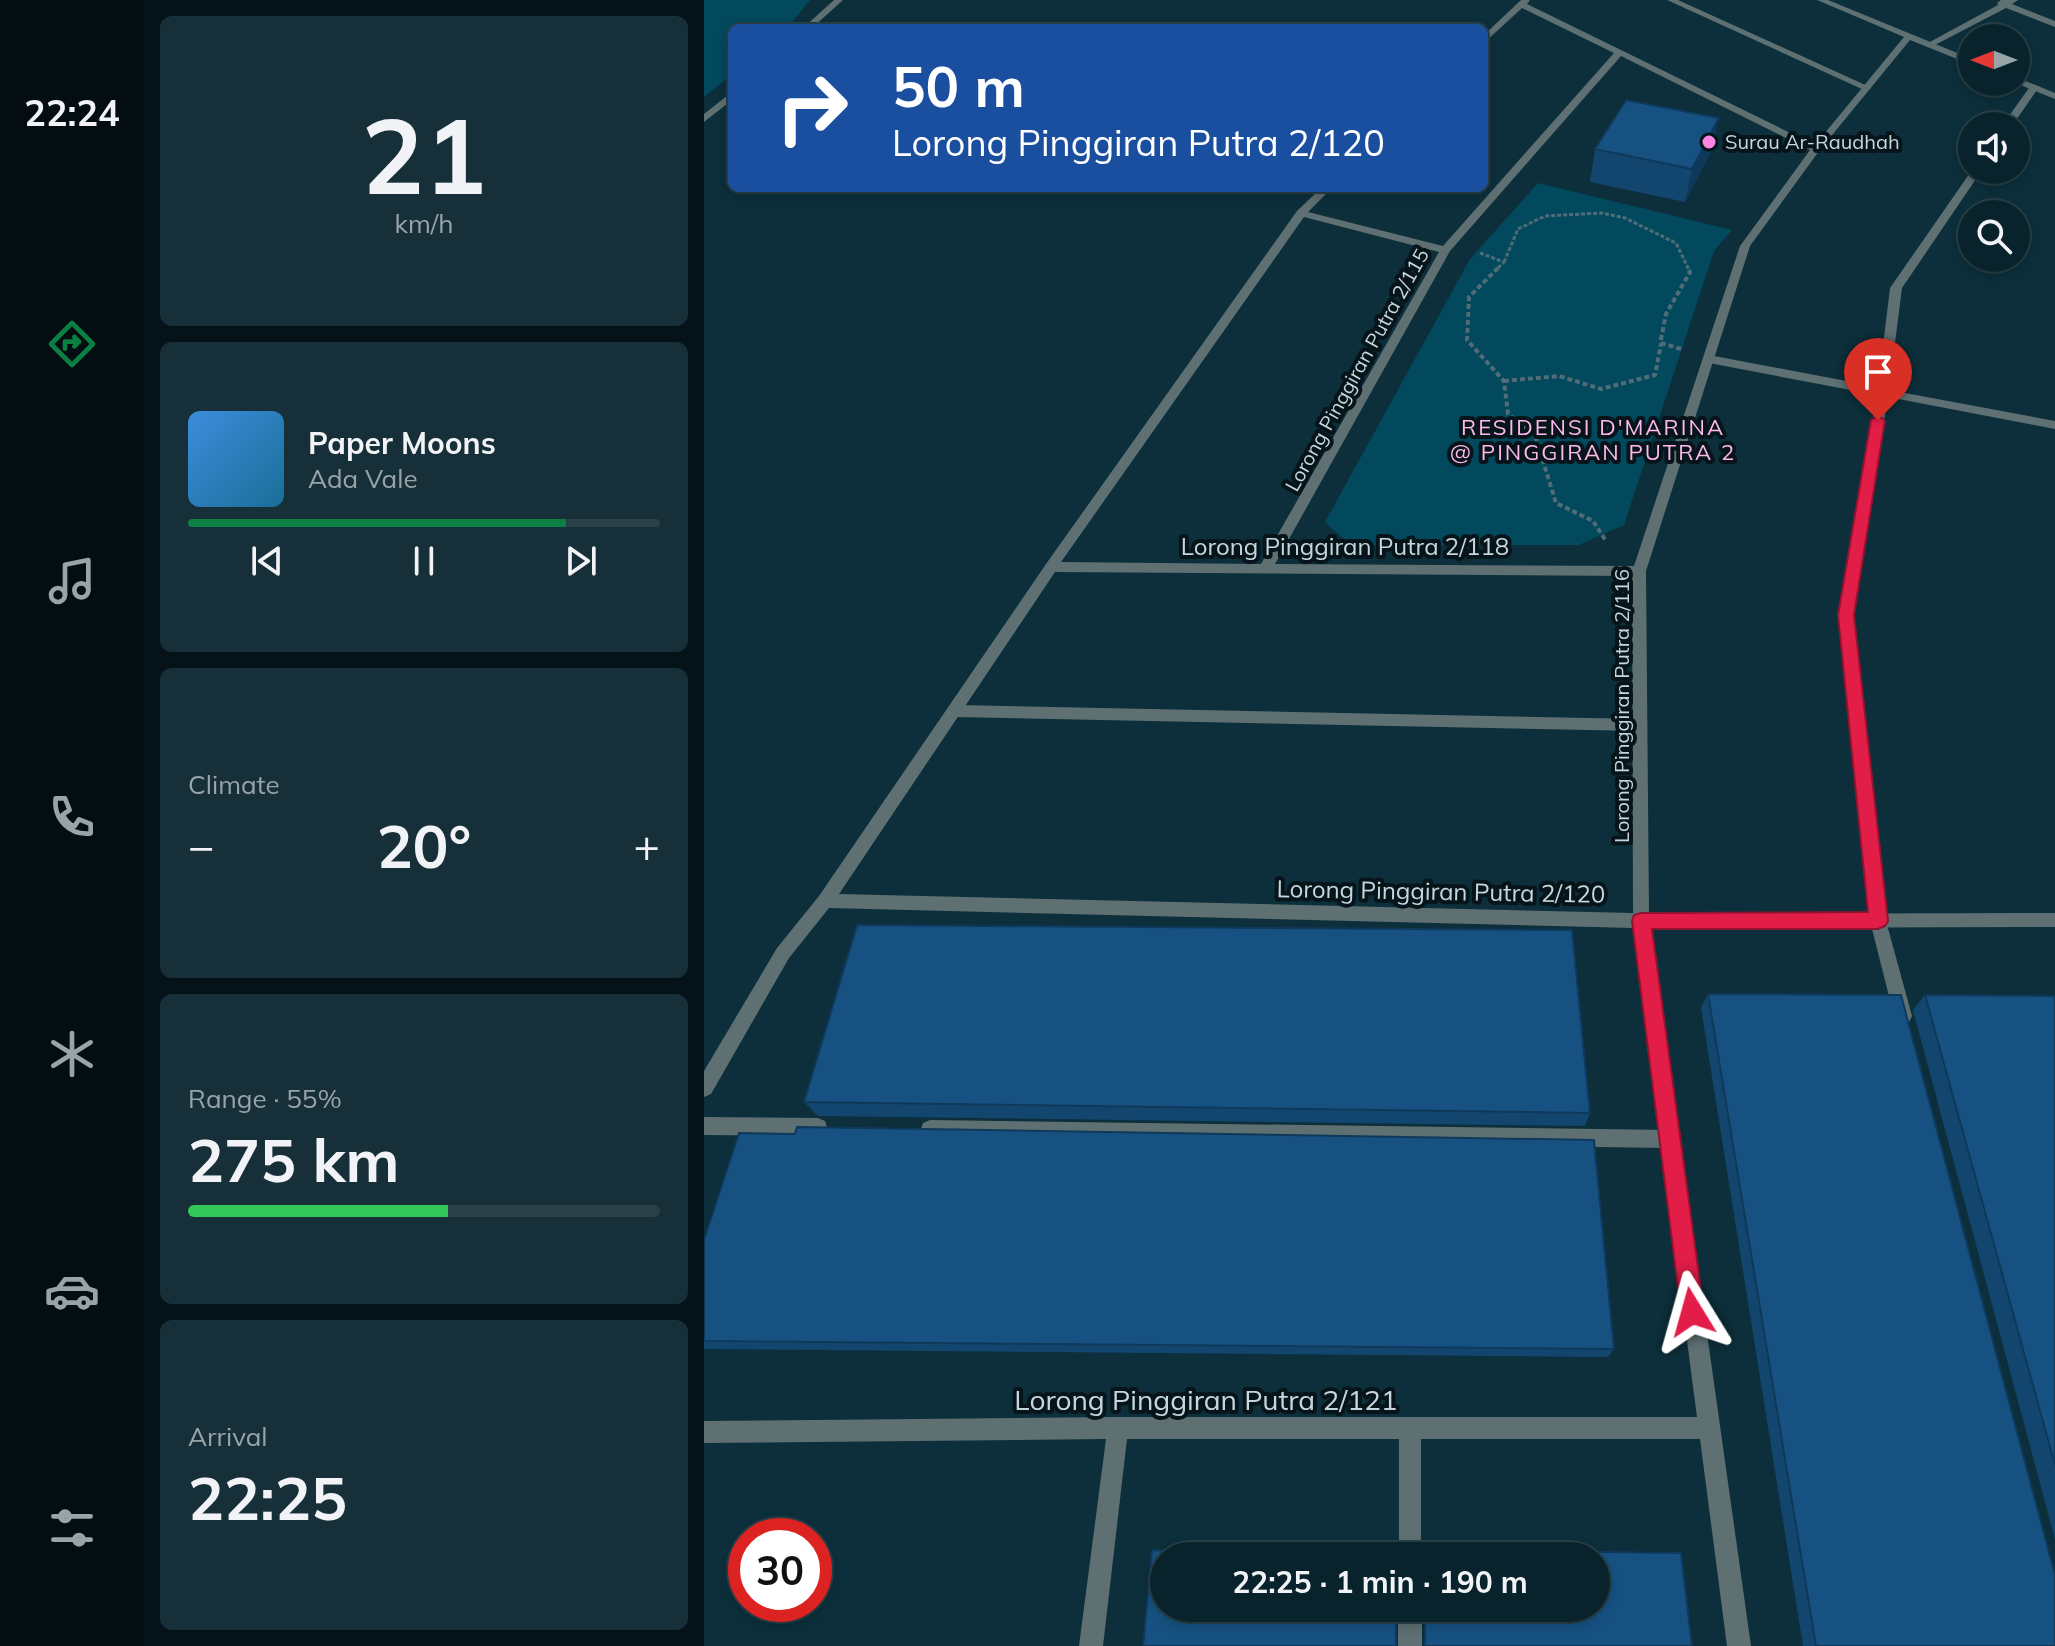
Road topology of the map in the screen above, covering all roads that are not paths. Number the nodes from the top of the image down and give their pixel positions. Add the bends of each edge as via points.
1 (839, 0) edge
2 (1671, 0) edge
3 (1821, 0) edge
4 (1993, 0) edge
5 (1524, 2) edge
6 (2010, 2) edge
7 (812, 24) edge
8 (2055, 24) edge
9 (1488, 36) edge
10 (1909, 36) junction
11 (1930, 44) junction
12 (1619, 53) junction
13 (1958, 56) edge
14 (2030, 85) edge
15 (2034, 87) junction
16 (1867, 88) junction
17 (2055, 96) edge
18 (728, 98) edge
19 (2017, 112) edge
20 (704, 119) edge
21 (1816, 149) junction
22 (1967, 184) edge
23 (1323, 192) edge
24 (1301, 213) junction
25 (1448, 246) junction
26 (1709, 359) junction
27 (1883, 392) junction
28 (2055, 425) edge
29 (1051, 567) junction
30 (1265, 569) junction
31 (1639, 571) junction
32 (955, 711) junction
33 (1640, 725) junction
34 (825, 901) junction
35 (2055, 920) edge
36 (1641, 921) junction
37 (1878, 921) junction
38 (1906, 1028) edge
39 (704, 1088) edge
40 (704, 1126) edge
41 (831, 1127) edge
42 (910, 1128) edge
43 (1669, 1139) junction
44 (1118, 1428) junction
45 (1410, 1428) junction
46 (1708, 1428) junction
47 (704, 1432) edge
48 (1410, 1542) edge
49 (1410, 1622) edge
50 (1091, 1646) edge
51 (1410, 1646) edge
52 (1739, 1646) edge

1 - 7 street
2 - 16 street
3 - 10 street
4 - 6 street
5 - 9 street
5 - 12 street
6 - 8 street
6 - 11 street
10 - 11 street
10 - 16 street, Lorong Pinggiran Putra 2/116
11 - 13 street
12 - 21 street
12 - 25 street, Lorong Pinggiran Putra 2/115
14 - 15 street
15 - 17 street
15 - 19 street
16 - 21 street, Lorong Pinggiran Putra 2/116
18 - 20 street
21 - 26 street, Lorong Pinggiran Putra 2/116 via 1745,246
22 - 27 street via 1896,288
23 - 24 street
24 - 25 street
24 - 29 street
25 - 30 street, Lorong Pinggiran Putra 2/115
26 - 27 street
26 - 31 street, Lorong Pinggiran Putra 2/116
27 - 28 street
27 - 37 street via 1846,615
29 - 30 street, Lorong Pinggiran Putra 2/118
29 - 32 street
30 - 31 street, Lorong Pinggiran Putra 2/118
31 - 33 street, Lorong Pinggiran Putra 2/116
32 - 33 street
32 - 34 street
33 - 36 street, Lorong Pinggiran Putra 2/116
34 - 36 street, Lorong Pinggiran Putra 2/120
34 - 39 street via 783,953
35 - 37 street, Lorong Pinggiran Putra 2/120
36 - 37 street, Lorong Pinggiran Putra 2/120
36 - 43 street, Lorong Pinggiran Putra 2/116
37 - 38 street
40 - 41 street
42 - 43 street
43 - 46 street, Lorong Pinggiran Putra 2/116
44 - 45 street, Lorong Pinggiran Putra 2/121
44 - 47 street, Lorong Pinggiran Putra 2/121
44 - 50 street
45 - 46 street, Lorong Pinggiran Putra 2/121
45 - 48 street
46 - 52 street, Lorong Pinggiran Putra 2/116
49 - 51 street

